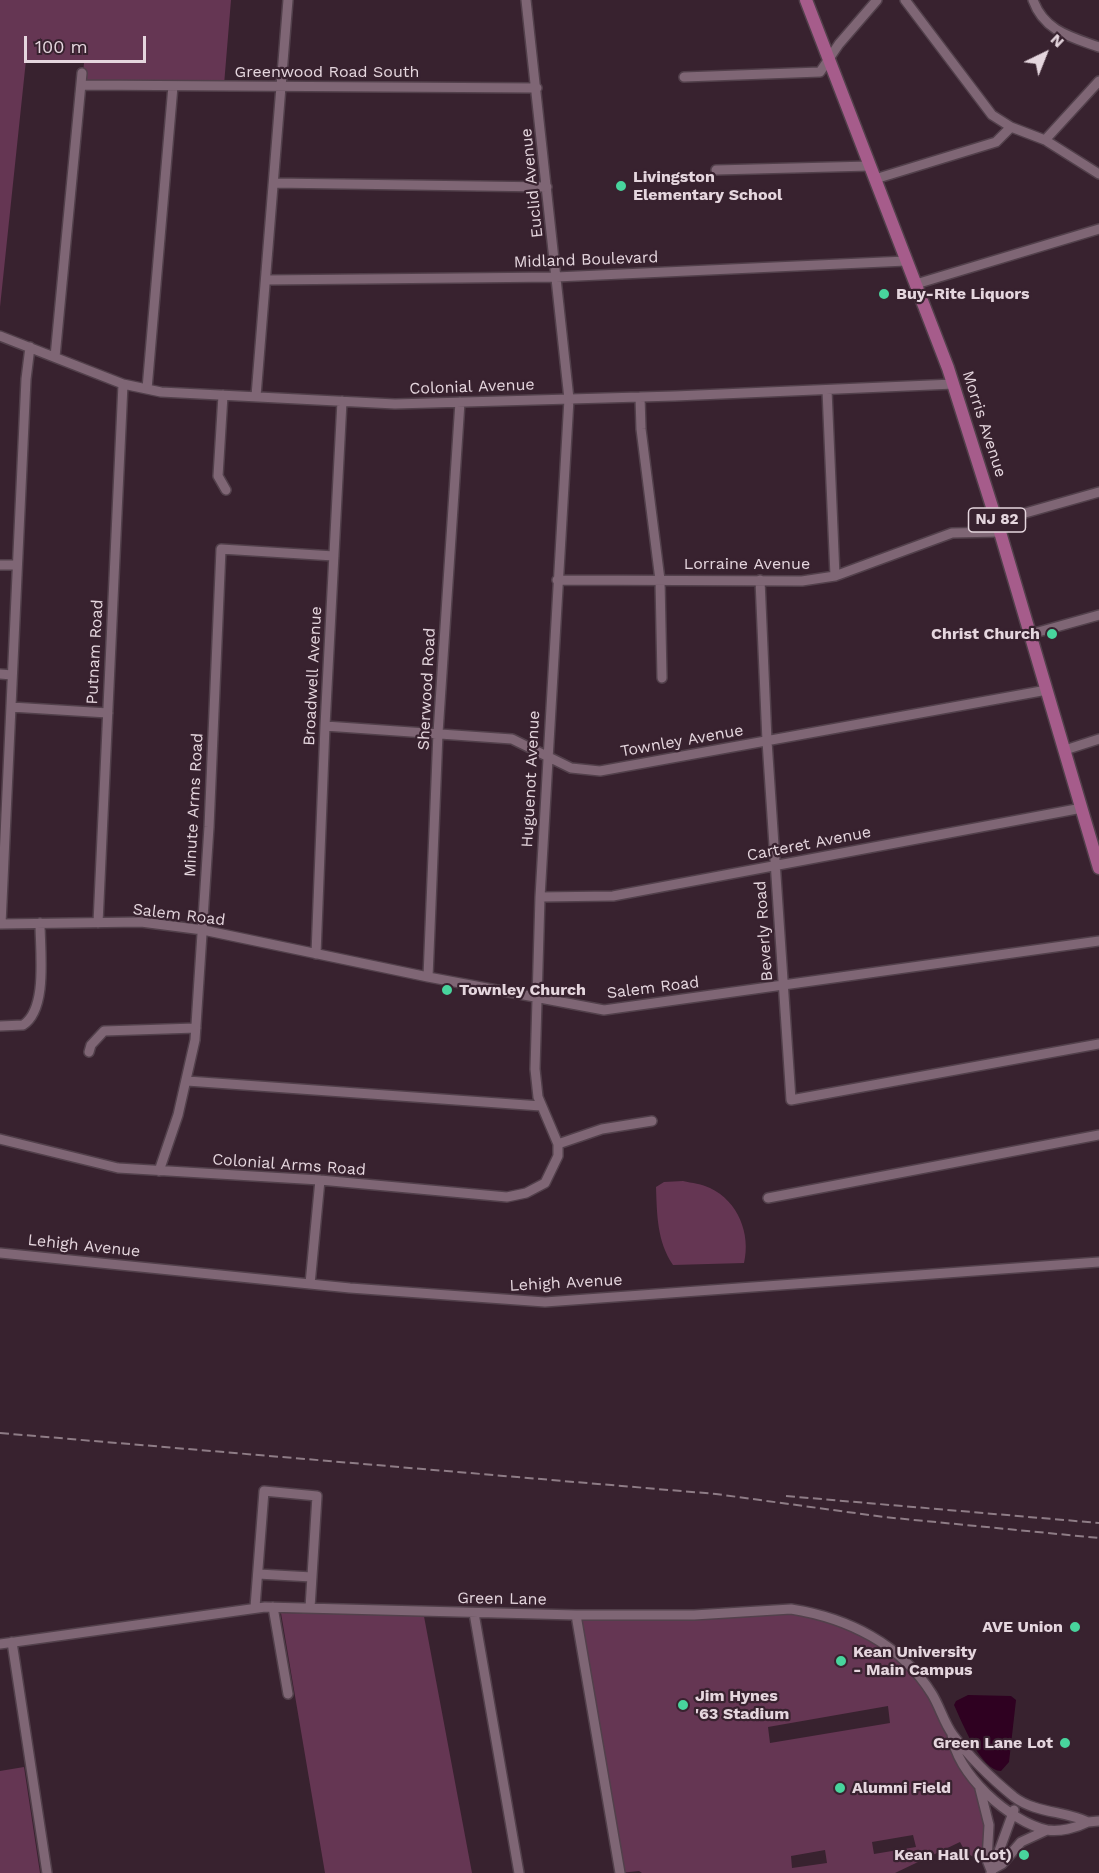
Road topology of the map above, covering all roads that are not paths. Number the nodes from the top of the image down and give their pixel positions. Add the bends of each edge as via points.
1 (288, 0) edge
2 (526, 0) edge
3 (806, 0) edge
4 (876, 0) edge
5 (905, 0) edge
6 (1033, 0) edge
7 (1099, 46) edge
8 (829, 58) junction
9 (82, 73) dead end
10 (684, 77) dead end
11 (1099, 81) edge
12 (81, 85) junction
13 (173, 86) junction
14 (281, 87) junction
15 (537, 88) junction
16 (1011, 127) junction
17 (1045, 140) junction
18 (870, 166) junction
19 (716, 170) dead end
20 (1099, 174) edge
21 (875, 179) junction
22 (274, 183) junction
23 (547, 187) junction
24 (1099, 229) edge
25 (906, 261) junction
26 (556, 277) junction
27 (267, 280) junction
28 (916, 284) junction
29 (0, 336) edge
30 (30, 347) junction
31 (55, 357) junction
32 (123, 384) junction
33 (954, 384) junction
34 (147, 389) junction
35 (827, 390) junction
36 (223, 395) junction
37 (256, 396) junction
38 (640, 397) junction
39 (569, 399) junction
40 (342, 401) junction
41 (460, 402) junction
42 (226, 490) dead end
43 (1099, 492) edge
44 (999, 526) junction
45 (334, 556) junction
46 (0, 565) edge
47 (17, 565) junction
48 (835, 576) junction
49 (557, 580) junction
50 (660, 580) junction
51 (760, 580) junction
52 (1099, 615) edge
53 (1031, 634) junction
54 (0, 674) edge
55 (12, 675) junction
56 (662, 678) dead end
57 (1047, 690) junction
58 (11, 707) junction
59 (108, 713) junction
60 (325, 726) junction
61 (438, 733) junction
62 (1099, 739) edge
63 (767, 741) junction
64 (1065, 750) junction
65 (548, 756) junction
66 (1082, 808) junction
67 (775, 866) junction
68 (1099, 868) edge
69 (540, 897) junction
70 (40, 923) junction
71 (98, 923) junction
72 (0, 924) edge
73 (203, 930) junction
74 (1099, 941) edge
75 (316, 954) junction
76 (428, 977) junction
77 (783, 986) junction
78 (538, 997) junction
79 (0, 1026) edge
80 (196, 1028) junction
81 (1099, 1044) edge
82 (89, 1052) dead end
83 (187, 1081) junction
84 (541, 1106) junction
85 (652, 1121) dead end
86 (1099, 1135) edge
87 (0, 1139) edge
88 (558, 1144) junction
89 (558, 1156) joint
90 (159, 1171) junction
91 (320, 1180) junction
92 (768, 1198) dead end
93 (0, 1252) edge
94 (1099, 1262) edge
95 (310, 1284) junction
96 (258, 1574) junction
97 (312, 1576) junction
98 (255, 1607) junction
99 (273, 1607) junction
100 (310, 1608) junction
101 (474, 1613) junction
102 (576, 1616) junction
103 (12, 1642) junction
104 (0, 1644) edge
105 (288, 1694) dead end
106 (951, 1734) junction
107 (979, 1785) junction
108 (1017, 1799) junction
109 (1012, 1814) junction
110 (1099, 1821) edge
111 (1088, 1822) junction
112 (1047, 1830) junction
113 (991, 1872) edge
114 (47, 1873) edge
115 (519, 1873) edge
116 (620, 1873) edge

1 - 14 street
2 - 15 street, Euclid Avenue
3 - 8 main road, Morris Avenue / NJ 82
4 - 8 street
5 - 16 street via 985,108
6 - 7 street via 1050,26
8 - 10 street via 820,72
8 - 18 main road, Morris Avenue / NJ 82
9 - 12 street
11 - 17 street
12 - 13 street, Greenwood Road South
12 - 31 street
13 - 14 street, Greenwood Road South
13 - 34 street
14 - 15 street, Greenwood Road South
14 - 22 street
15 - 23 street, Euclid Avenue
16 - 17 street
16 - 21 street via 996,142
17 - 20 street
18 - 19 street
18 - 21 main road, Morris Avenue / NJ 82
21 - 25 main road, Morris Avenue / NJ 82
22 - 23 street
22 - 27 street
23 - 26 street, Euclid Avenue
24 - 28 street
25 - 26 street, Midland Boulevard
25 - 28 main road, Morris Avenue / NJ 82
26 - 27 street, Midland Boulevard
26 - 39 street, Euclid Avenue
27 - 37 street
28 - 33 main road, Morris Avenue / NJ 82
29 - 30 street, Colonial Avenue
30 - 31 street, Colonial Avenue
30 - 47 street
31 - 32 street, Colonial Avenue
32 - 34 street, Colonial Avenue
32 - 59 street, Putnam Road
33 - 35 street, Colonial Avenue
33 - 44 main road, Morris Avenue / NJ 82
34 - 36 street, Colonial Avenue
35 - 38 street, Colonial Avenue
35 - 48 street
36 - 37 street, Colonial Avenue
36 - 42 street via 218,477
37 - 40 street, Colonial Avenue
38 - 39 street, Colonial Avenue
38 - 50 street via 640,429
39 - 41 street, Colonial Avenue
39 - 49 street, Huguenot Avenue
40 - 41 street, Colonial Avenue
40 - 45 street, Broadwell Avenue
41 - 61 street, Sherwood Road
43 - 44 street, Lorraine Avenue
44 - 48 street, Lorraine Avenue via 952,533
44 - 53 main road, Morris Avenue / NJ 82
45 - 60 street, Broadwell Avenue
45 - 73 street, Minute Arms Road via 221,549
46 - 47 street
47 - 55 street
48 - 51 street, Lorraine Avenue via 802,581
49 - 50 street, Lorraine Avenue
49 - 65 street, Huguenot Avenue
50 - 51 street, Lorraine Avenue
50 - 56 street
51 - 63 street, Beverly Road
52 - 53 street
53 - 57 main road, Morris Avenue / NJ 82
54 - 55 street
55 - 58 street
57 - 63 street, Townley Avenue
57 - 64 main road, Morris Avenue / NJ 82
58 - 59 street
58 - 72 street
59 - 71 street, Putnam Road
60 - 61 street, Townley Avenue
60 - 75 street, Broadwell Avenue
61 - 65 street, Townley Avenue via 512,740
61 - 76 street, Sherwood Road
62 - 64 street
63 - 65 street, Townley Avenue via 600,771 571,768
63 - 67 street, Beverly Road
64 - 66 main road, Morris Avenue / NJ 82
65 - 69 street, Huguenot Avenue
66 - 67 street, Carteret Avenue
66 - 68 main road, Morris Avenue / NJ 82
67 - 69 street, Carteret Avenue via 613,897
67 - 77 street, Beverly Road
69 - 78 street, Huguenot Avenue
70 - 71 street, Salem Road
70 - 72 street, Salem Road
70 - 79 street via 36,1013 23,1025
71 - 73 street, Salem Road via 141,922
73 - 75 street, Salem Road
73 - 80 street, Minute Arms Road
74 - 77 street, Salem Road
75 - 76 street, Salem Road
76 - 78 street, Salem Road
77 - 78 street, Salem Road via 604,1010
77 - 81 street, Beverly Road via 791,1100
78 - 84 street, Huguenot Avenue via 535,1069
80 - 82 street via 104,1030
80 - 83 street, Minute Arms Road
83 - 84 street
83 - 90 street, Minute Arms Road
84 - 88 street, Huguenot Avenue
85 - 88 street via 602,1129
86 - 92 street
87 - 90 street, Colonial Arms Road via 118,1168
88 - 89 street, Huguenot Avenue
89 - 91 street, Colonial Arms Road via 544,1183 516,1196
90 - 91 street, Colonial Arms Road
91 - 95 street
93 - 95 street, Lehigh Avenue
94 - 95 street, Lehigh Avenue via 545,1302
96 - 97 street
96 - 97 street via 264,1491 317,1496
96 - 98 street
97 - 100 street
98 - 99 street, Green Lane
98 - 103 street, Green Lane
99 - 100 street, Green Lane
99 - 105 street
100 - 101 street, Green Lane
101 - 102 street, Green Lane
101 - 115 street
102 - 106 street, Green Lane via 791,1609 827,1616 868,1634 901,1658 933,1696
102 - 116 street
103 - 104 street, Green Lane
103 - 114 street
106 - 107 street, Green Lane via 953,1748
106 - 108 street, Green Lane
107 - 109 street, Green Lane
107 - 113 street via 987,1809 987,1860
108 - 109 street
108 - 111 street, Green Lane
109 - 112 street, Green Lane
109 - 113 street
110 - 111 street, Green Lane
111 - 112 street, Green Lane via 1076,1828
112 - 113 street via 1021,1842

